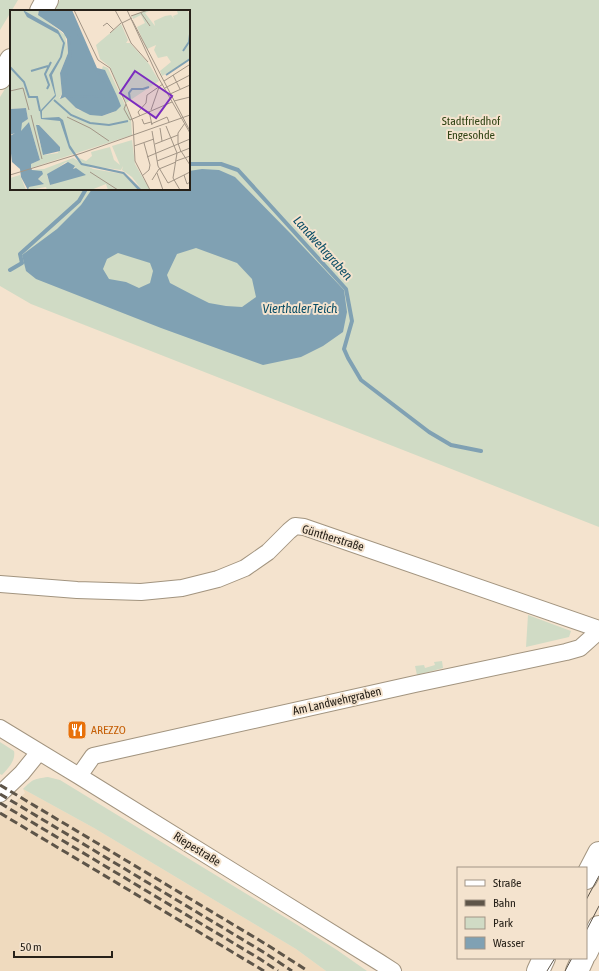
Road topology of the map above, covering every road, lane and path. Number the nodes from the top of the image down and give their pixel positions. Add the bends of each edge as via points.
1 (47, 0) edge
2 (42, 10) edge
3 (10, 62) edge
4 (0, 78) edge
5 (0, 584) edge
6 (599, 630) edge
7 (0, 728) edge
8 (39, 752) junction
9 (79, 776) junction
10 (0, 794) edge
11 (599, 854) edge
12 (587, 876) edge
13 (599, 927) edge
14 (587, 951) edge
15 (544, 959) edge
16 (583, 959) edge
17 (392, 971) edge
18 (538, 971) edge
19 (577, 971) edge

1 - 2 main road
3 - 4 main road
5 - 6 street, Güntherstraße via 142,592 182,588 218,579 245,568 268,552 295,526
6 - 9 street, Am Landwehrgraben via 580,648 566,652 93,756
7 - 8 street, Riepestraße
8 - 9 street, Riepestraße
8 - 10 street
9 - 17 street, Riepestraße
11 - 12 main road
13 - 14 main road
15 - 18 main road
16 - 19 main road

